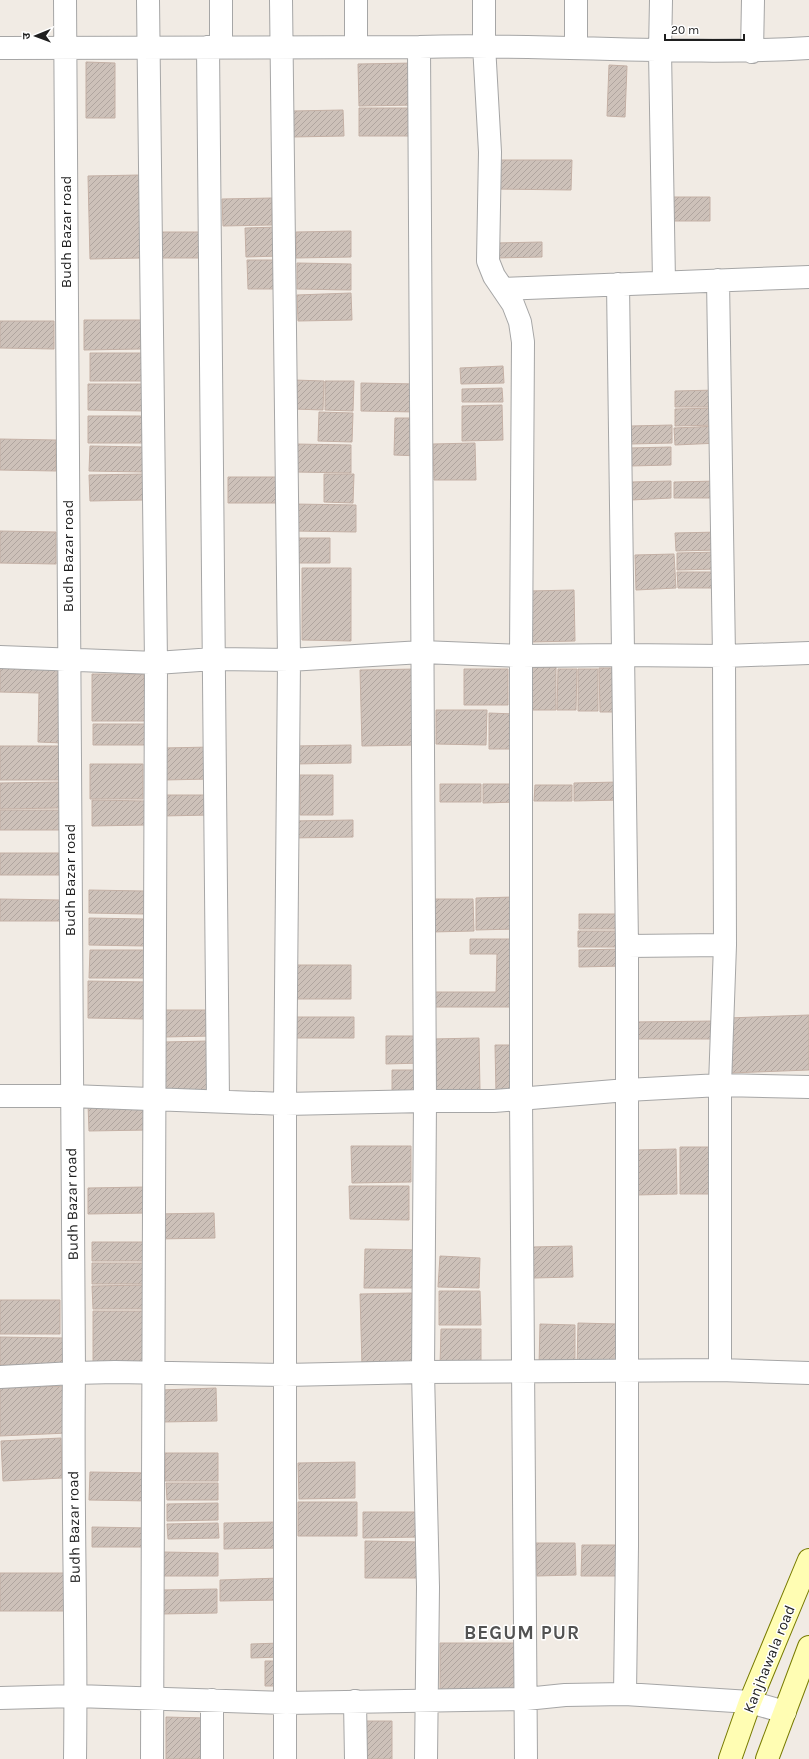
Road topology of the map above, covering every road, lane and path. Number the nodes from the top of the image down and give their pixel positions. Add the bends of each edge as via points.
1 (66, 0) edge
2 (148, 0) edge
3 (221, 0) edge
4 (281, 0) edge
5 (356, 0) edge
6 (484, 0) edge
7 (576, 0) edge
8 (661, 0) edge
9 (753, 0) edge
10 (484, 45) junction
11 (147, 47) junction
12 (214, 47) junction
13 (281, 47) junction
14 (356, 47) junction
15 (419, 47) junction
16 (0, 48) edge
17 (65, 48) junction
18 (576, 48) junction
19 (809, 48) edge
20 (660, 51) junction
21 (752, 52) junction
22 (809, 277) edge
23 (718, 280) junction
24 (664, 282) junction
25 (618, 284) junction
26 (503, 289) junction
27 (422, 652) junction
28 (809, 653) edge
29 (623, 654) junction
30 (0, 656) edge
31 (521, 656) junction
32 (724, 656) junction
33 (69, 659) junction
34 (214, 659) junction
35 (289, 660) junction
36 (156, 663) junction
37 (725, 945) junction
38 (627, 946) junction
39 (720, 1085) junction
40 (809, 1087) edge
41 (628, 1090) junction
42 (0, 1096) edge
43 (71, 1096) junction
44 (522, 1099) junction
45 (153, 1100) junction
46 (425, 1100) junction
47 (218, 1101) junction
48 (285, 1104) junction
49 (626, 1370) junction
50 (720, 1370) junction
51 (523, 1371) junction
52 (74, 1372) junction
53 (152, 1372) junction
54 (423, 1372) junction
55 (809, 1373) edge
56 (285, 1376) junction
57 (0, 1377) edge
58 (809, 1560) edge
59 (809, 1647) edge
60 (625, 1694) junction
61 (76, 1696) junction
62 (0, 1698) edge
63 (152, 1698) junction
64 (526, 1699) junction
65 (212, 1700) junction
66 (428, 1701) junction
67 (355, 1702) junction
68 (750, 1702) junction
69 (286, 1703) junction
70 (784, 1712) junction
71 (75, 1759) edge
72 (152, 1759) edge
73 (212, 1759) edge
74 (285, 1759) edge
75 (356, 1759) edge
76 (426, 1759) edge
77 (526, 1759) edge
78 (730, 1759) edge
79 (767, 1759) edge

1 - 17 street, Budh Bazar road
2 - 11 street
3 - 12 street
4 - 13 street
5 - 14 street
6 - 10 street
7 - 18 street
8 - 20 street
9 - 21 street
10 - 15 street
10 - 18 street
10 - 26 street via 490,152 488,261
11 - 12 street
11 - 17 street
11 - 36 street
12 - 13 street
12 - 34 street
13 - 14 street
13 - 35 street
14 - 15 street
15 - 27 street
16 - 17 street
17 - 33 street, Budh Bazar road
18 - 20 street
19 - 21 street
20 - 21 street
20 - 24 street
22 - 23 street
23 - 24 street
23 - 32 street
24 - 25 street
25 - 26 street
25 - 29 street
26 - 31 street via 513,304 520,322 523,342
27 - 31 street
27 - 35 street
27 - 46 street
28 - 32 street
29 - 31 street
29 - 32 street
29 - 38 street
30 - 33 street
31 - 44 street
32 - 37 street
33 - 36 street
33 - 43 street, Budh Bazar road
34 - 35 street
34 - 36 street
34 - 47 street
35 - 48 street
36 - 45 street
37 - 38 street
37 - 39 street
38 - 41 street
39 - 40 street
39 - 41 street
39 - 50 street
41 - 44 street
41 - 49 street
42 - 43 street
43 - 45 street
43 - 52 street, Budh Bazar road
44 - 46 street
44 - 51 street
45 - 47 street
45 - 53 street
46 - 48 street
46 - 54 street
47 - 48 street
48 - 56 street
49 - 50 street
49 - 51 street
49 - 60 street
50 - 55 street
51 - 54 street
51 - 64 street
52 - 53 street
52 - 57 street
52 - 61 street, Budh Bazar road
53 - 56 street
53 - 63 street
54 - 56 street
54 - 66 street via 428,1515
56 - 69 street
58 - 68 main road, Kanjhawala road
59 - 70 main road
60 - 64 street
60 - 68 street
61 - 62 street
61 - 63 street
61 - 71 street, Budh Bazar road
63 - 65 street
63 - 72 street
64 - 66 street
64 - 77 street
65 - 69 street
65 - 73 street
66 - 67 street
66 - 76 street
67 - 69 street
67 - 75 street
68 - 70 street
68 - 78 main road, Kanjhawala road
69 - 74 street
70 - 79 main road

